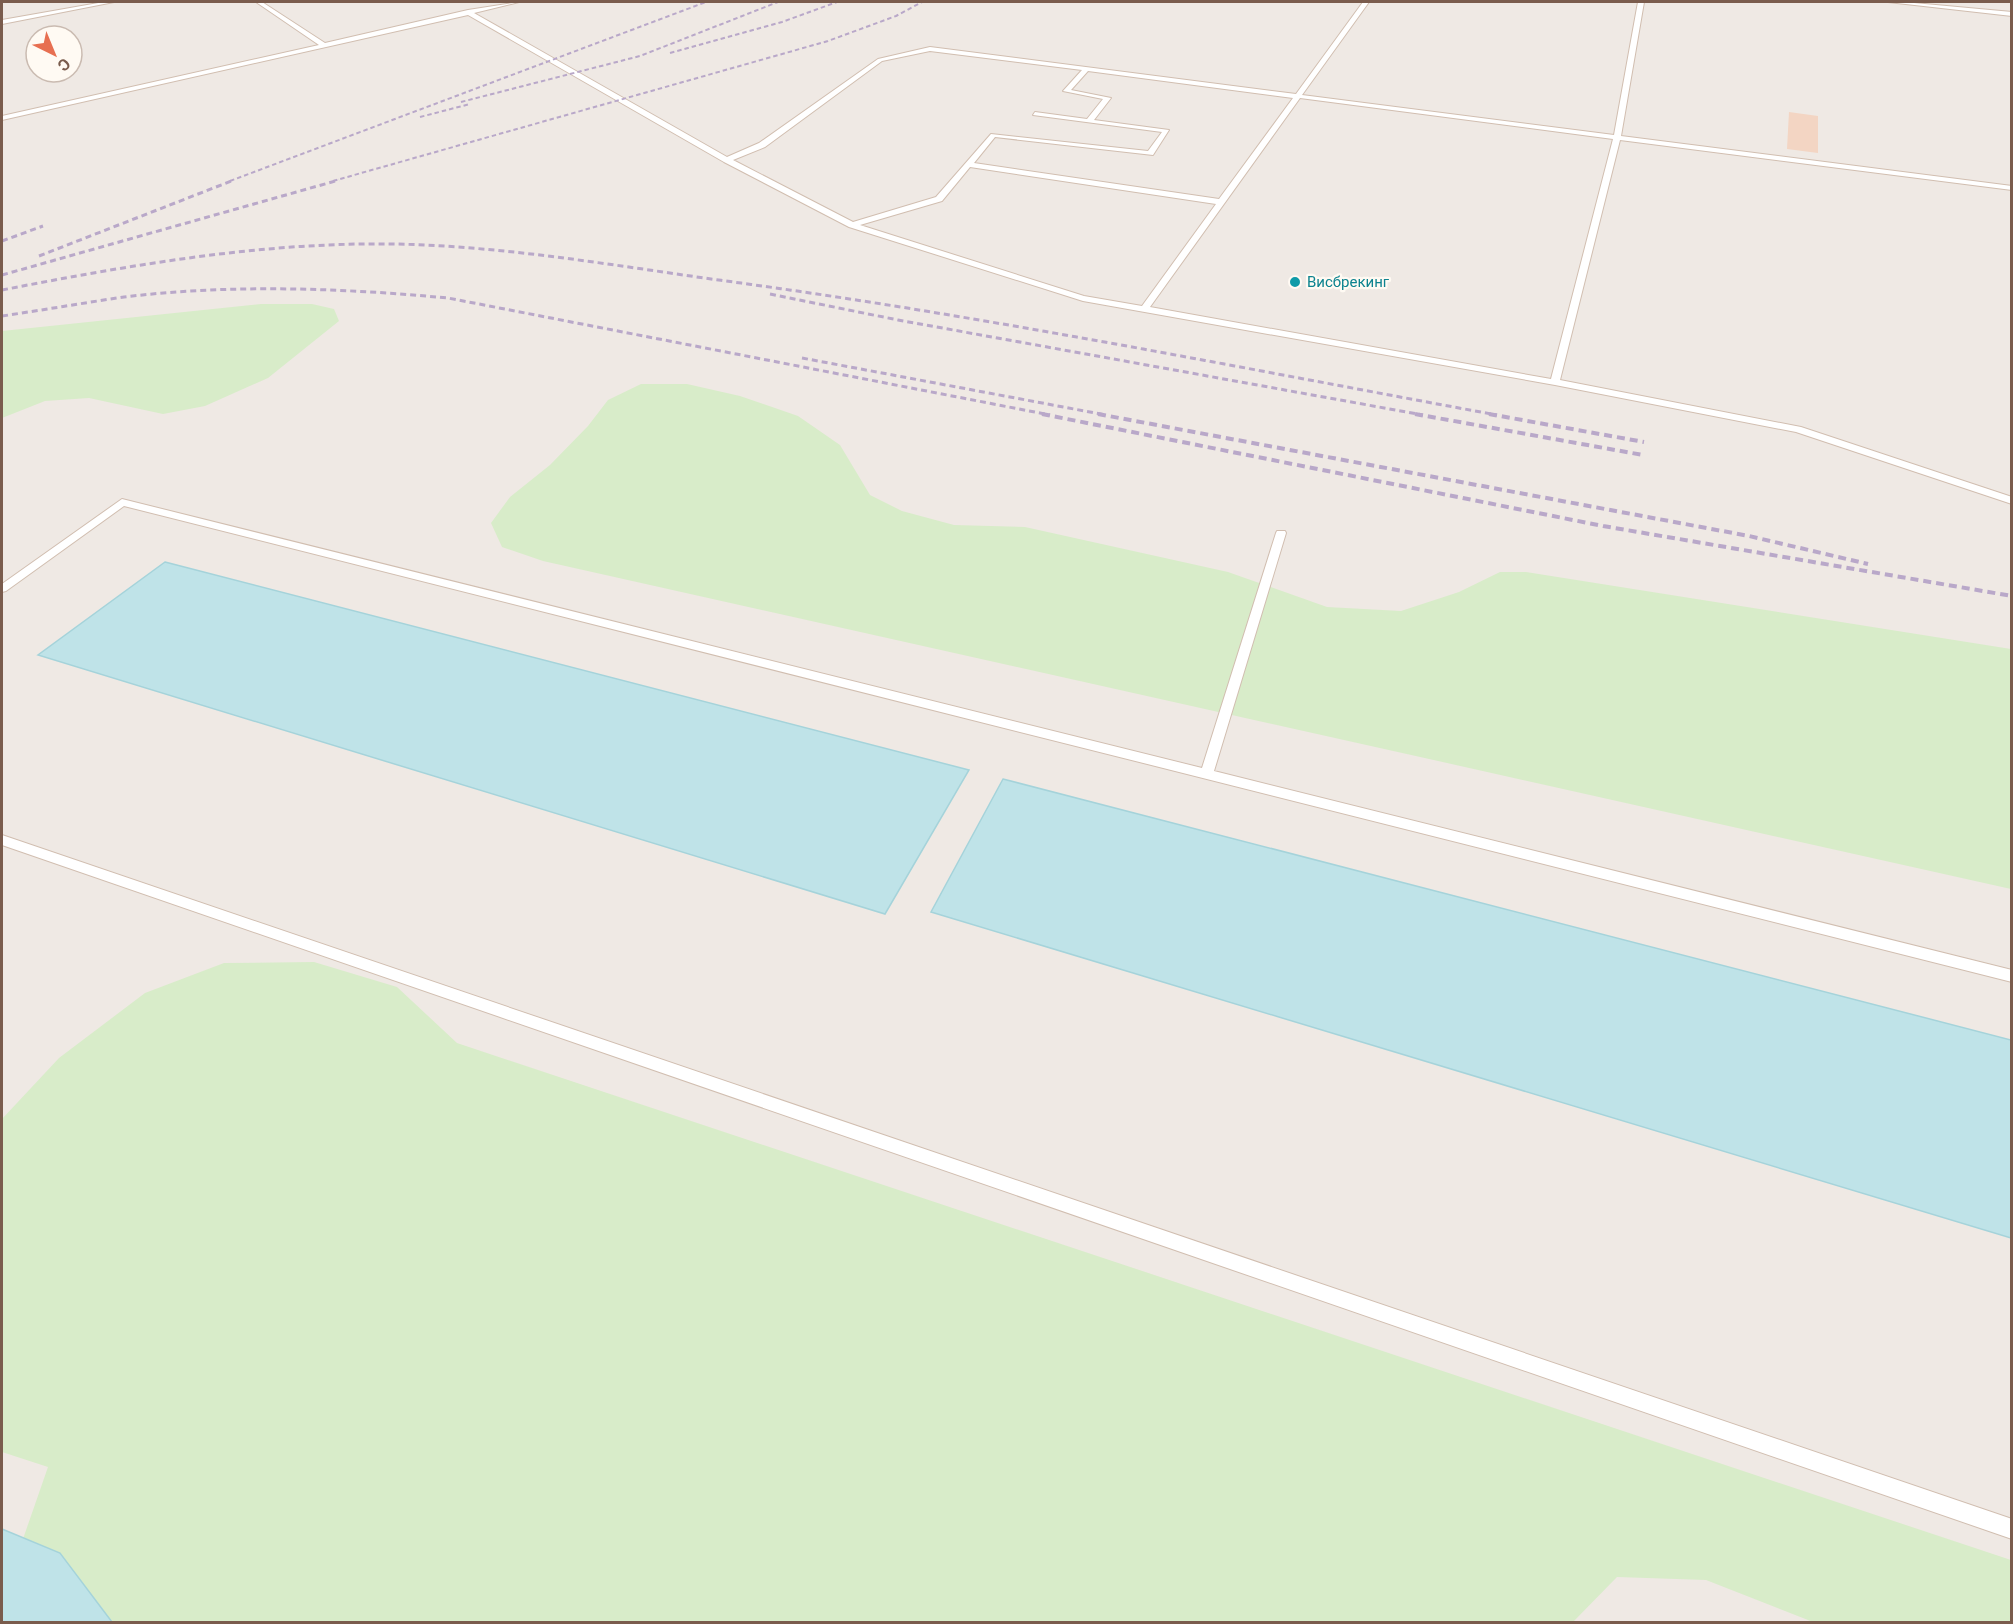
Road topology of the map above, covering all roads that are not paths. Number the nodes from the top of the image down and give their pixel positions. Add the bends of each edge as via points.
1 (111, 2) edge
2 (259, 2) edge
3 (516, 2) edge
4 (1366, 2) edge
5 (1641, 2) edge
6 (1891, 2) edge
7 (468, 12) junction
8 (2012, 14) edge
9 (2, 22) edge
10 (324, 45) junction
11 (1087, 69) junction
12 (1297, 98) junction
13 (1035, 114) dead end
14 (2, 118) edge
15 (1089, 121) junction
16 (1617, 138) junction
17 (727, 160) junction
18 (968, 164) junction
19 (2012, 188) edge
20 (1221, 202) junction
21 (852, 225) junction
22 (1145, 308) junction
23 (1555, 382) junction
24 (2012, 501) edge
25 (1281, 533) dead end
26 (2, 589) edge
27 (1208, 774) junction
28 (2, 840) edge
29 (2012, 976) edge
30 (2012, 1528) edge

1 - 9 lane
2 - 10 lane
3 - 7 lane
4 - 12 lane
5 - 16 lane
6 - 8 lane
7 - 10 lane
7 - 17 lane
10 - 14 lane
11 - 12 lane
11 - 15 lane via 1066,91 1108,98
11 - 17 lane via 930,49 880,60 762,145
12 - 16 lane
12 - 20 lane
13 - 15 lane
15 - 18 lane via 1167,131 1150,153 993,135
16 - 19 lane
16 - 23 lane
17 - 21 lane
18 - 20 lane
18 - 21 lane via 939,199
20 - 22 lane
21 - 22 lane via 1083,298
22 - 23 lane
23 - 24 lane via 1798,429
25 - 27 lane
26 - 27 lane via 122,502
27 - 29 lane
28 - 30 lane

